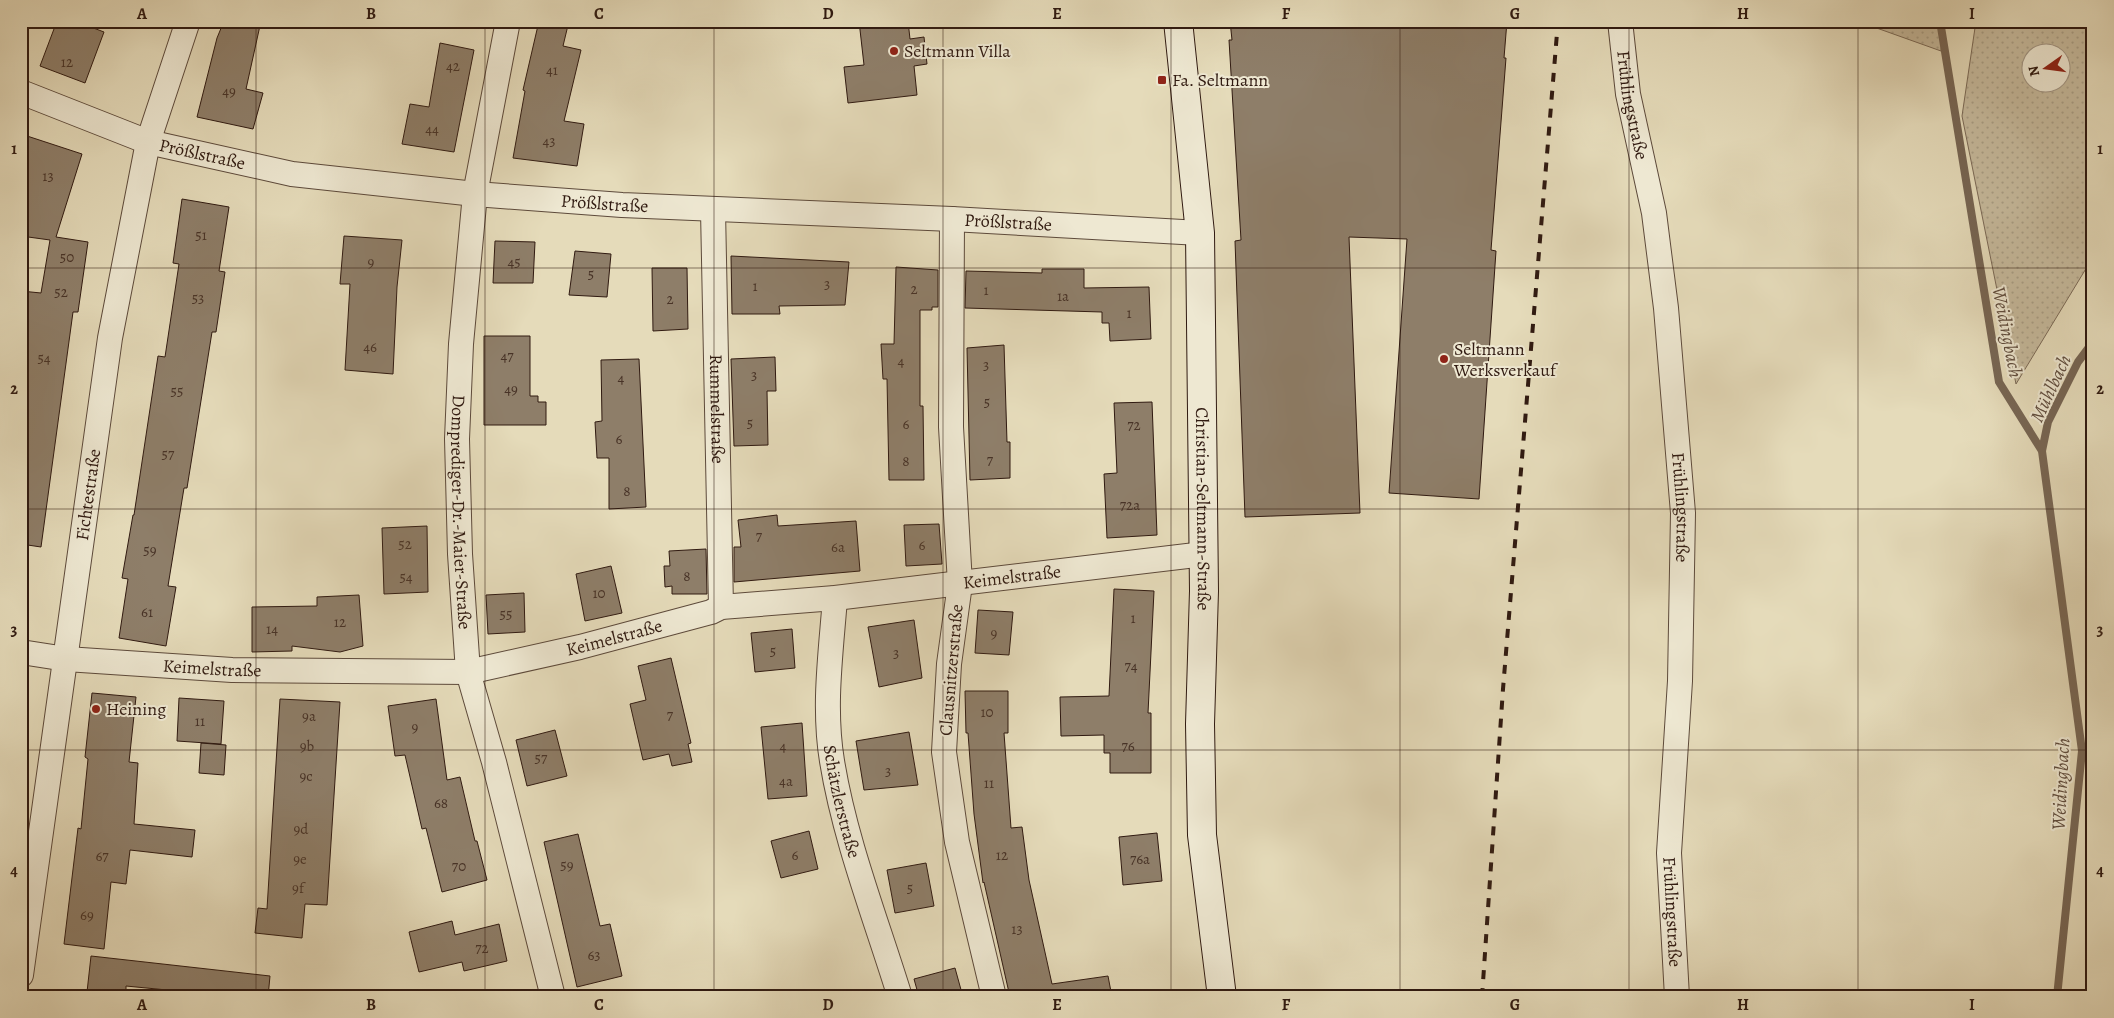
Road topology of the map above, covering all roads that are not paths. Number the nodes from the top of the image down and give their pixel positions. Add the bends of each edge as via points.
1 (188, 21) edge
2 (508, 21) edge
3 (1178, 21) edge
4 (1620, 21) edge
5 (21, 92) edge
6 (148, 142) junction
7 (474, 194) junction
8 (713, 210) junction
9 (952, 219) junction
10 (1200, 233) junction
11 (1204, 554) junction
12 (960, 584) junction
13 (835, 598) junction
14 (721, 607) junction
15 (21, 652) edge
16 (66, 659) junction
17 (468, 672) junction
18 (21, 975) edge
19 (553, 997) edge
20 (900, 997) edge
21 (994, 997) edge
22 (1222, 997) edge
23 (1677, 997) edge

1 - 6 street, Fichtestraße
2 - 7 street, Domprediger-Dr.-Maier-Straße
3 - 10 main road, Christian-Seltmann-Straße
4 - 23 street, Frühlingstraße via 1628,94 1654,213 1666,308 1683,513 1680,681 1669,853
5 - 6 street, Prößlstraße
6 - 7 street, Prößlstraße via 292,174
6 - 16 street, Fichtestraße via 110,338
7 - 8 street, Prößlstraße
7 - 17 street, Domprediger-Dr.-Maier-Straße via 461,344 457,439
8 - 9 street, Prößlstraße
8 - 14 street, Rummelstraße
9 - 10 street, Prößlstraße
9 - 12 street, Clausnitzerstraße via 951,427
10 - 11 main road, Christian-Seltmann-Straße
11 - 12 street, Keimelstraße
11 - 22 main road, Christian-Seltmann-Straße via 1200,724 1202,835
12 - 13 street, Keimelstraße
12 - 21 street, Clausnitzerstraße via 949,664 944,752 957,842
13 - 14 street, Keimelstraße
13 - 20 street, Schätzlerstraße via 827,694 831,760 847,829
14 - 17 street, Keimelstraße via 580,647
15 - 16 street, Keimelstraße
16 - 17 street, Keimelstraße via 232,670
16 - 18 street, Fichtestraße
17 - 19 street, Domprediger-Dr.-Maier-Straße via 497,771

